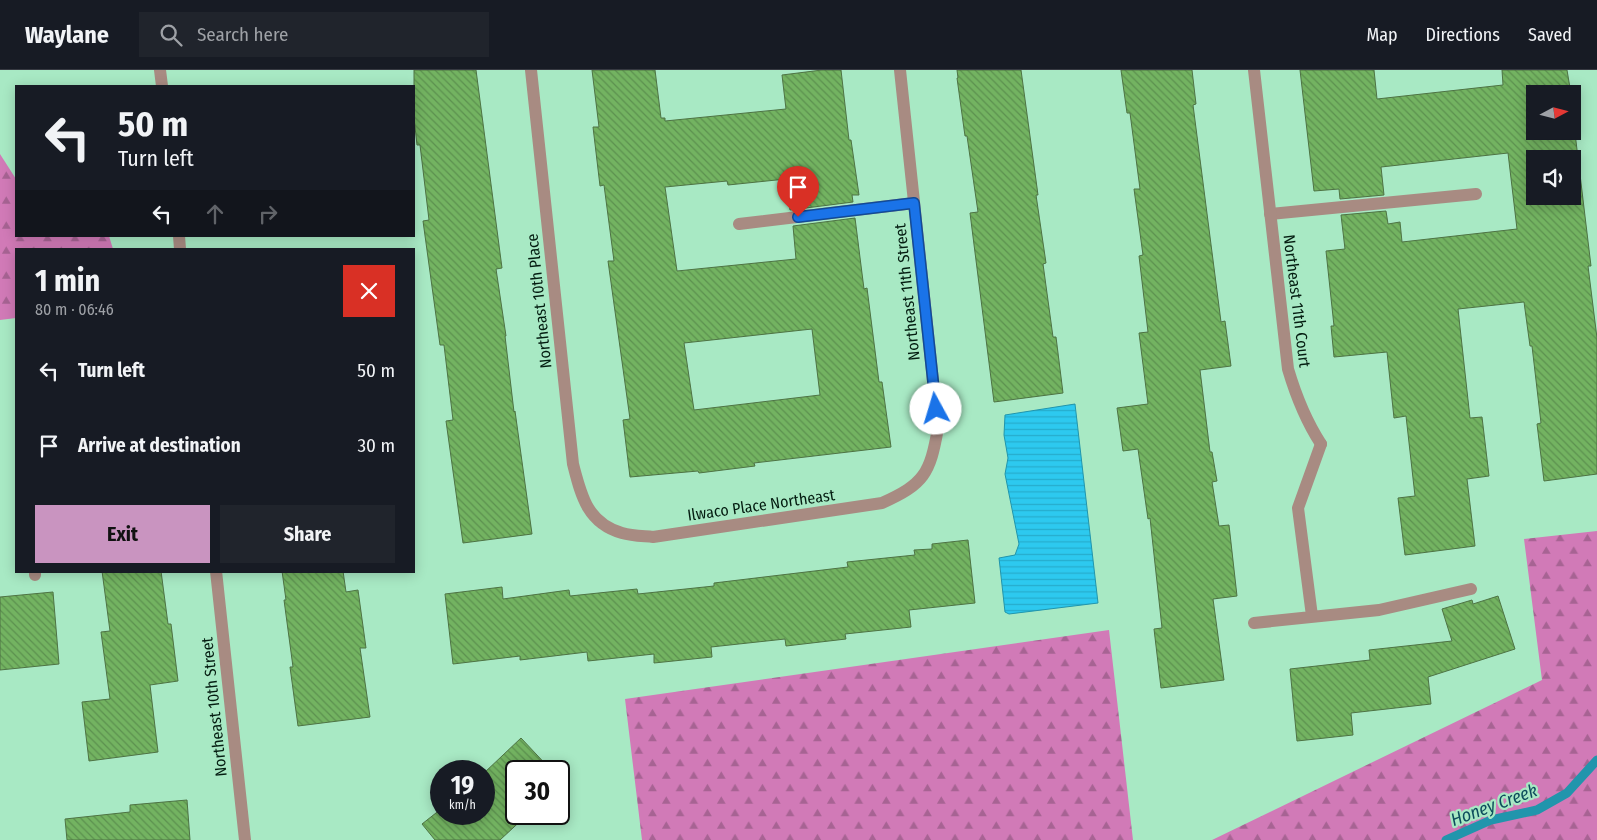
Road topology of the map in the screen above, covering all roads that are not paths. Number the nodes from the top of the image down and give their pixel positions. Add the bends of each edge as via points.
1 (160, 70) edge
2 (530, 70) edge
3 (900, 70) edge
4 (1254, 70) edge
5 (162, 85) edge
6 (1476, 194) dead end
7 (914, 203) junction
8 (1270, 214) junction
9 (739, 224) dead end
10 (922, 478) joint
11 (600, 523) joint
12 (216, 573) edge
13 (1471, 589) dead end
14 (1312, 616) junction
15 (1254, 623) dead end
16 (246, 840) edge

1 - 5 street
2 - 11 street, Northeast 10th Place via 573,464 582,500
3 - 7 street, Northeast 11th Street
4 - 8 street, Northeast 11th Court
6 - 8 street, Northeast 11th Court
7 - 9 street
7 - 10 street, Northeast 11th Street via 938,428 933,456
8 - 14 street, Northeast 11th Court via 1288,369 1294,390 1321,444 1298,508
10 - 11 street, Ilwaco Place Northeast via 906,492 882,503 653,537 622,533
12 - 16 street, Northeast 10th Street
13 - 14 street via 1379,610
14 - 15 street

